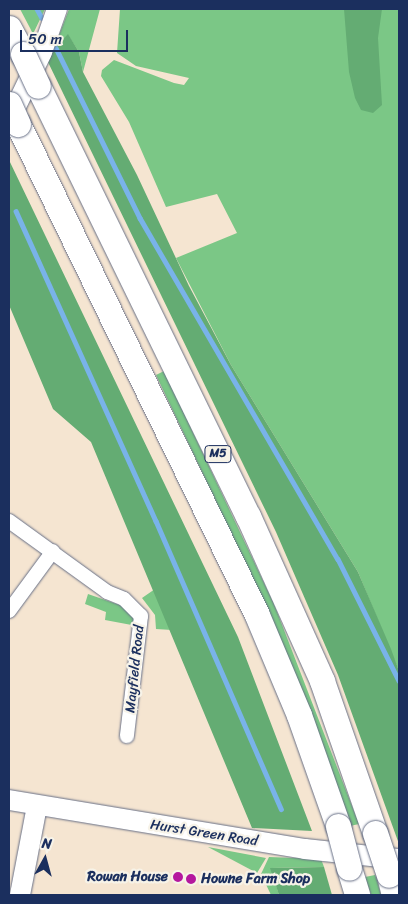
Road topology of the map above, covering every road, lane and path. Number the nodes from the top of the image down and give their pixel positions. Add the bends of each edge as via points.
1 (58, 9) edge
2 (9, 28) edge
3 (12, 116) edge
4 (9, 521) edge
5 (53, 552) junction
6 (9, 611) edge
7 (128, 736) dead end
8 (9, 800) edge
9 (36, 806) junction
10 (394, 876) edge
11 (20, 895) edge
12 (357, 895) edge

1 - 3 street
2 - 10 highway, M5, bridge via 248,516 322,681 375,833
3 - 12 highway, M5, bridge via 257,615 299,715 338,826
4 - 5 street, Mayfield Road
5 - 6 street
5 - 7 street, Mayfield Road via 107,592 124,598 141,616
8 - 9 street, Hurst Green Road
9 - 10 street, Hurst Green Road via 305,849
9 - 11 street

